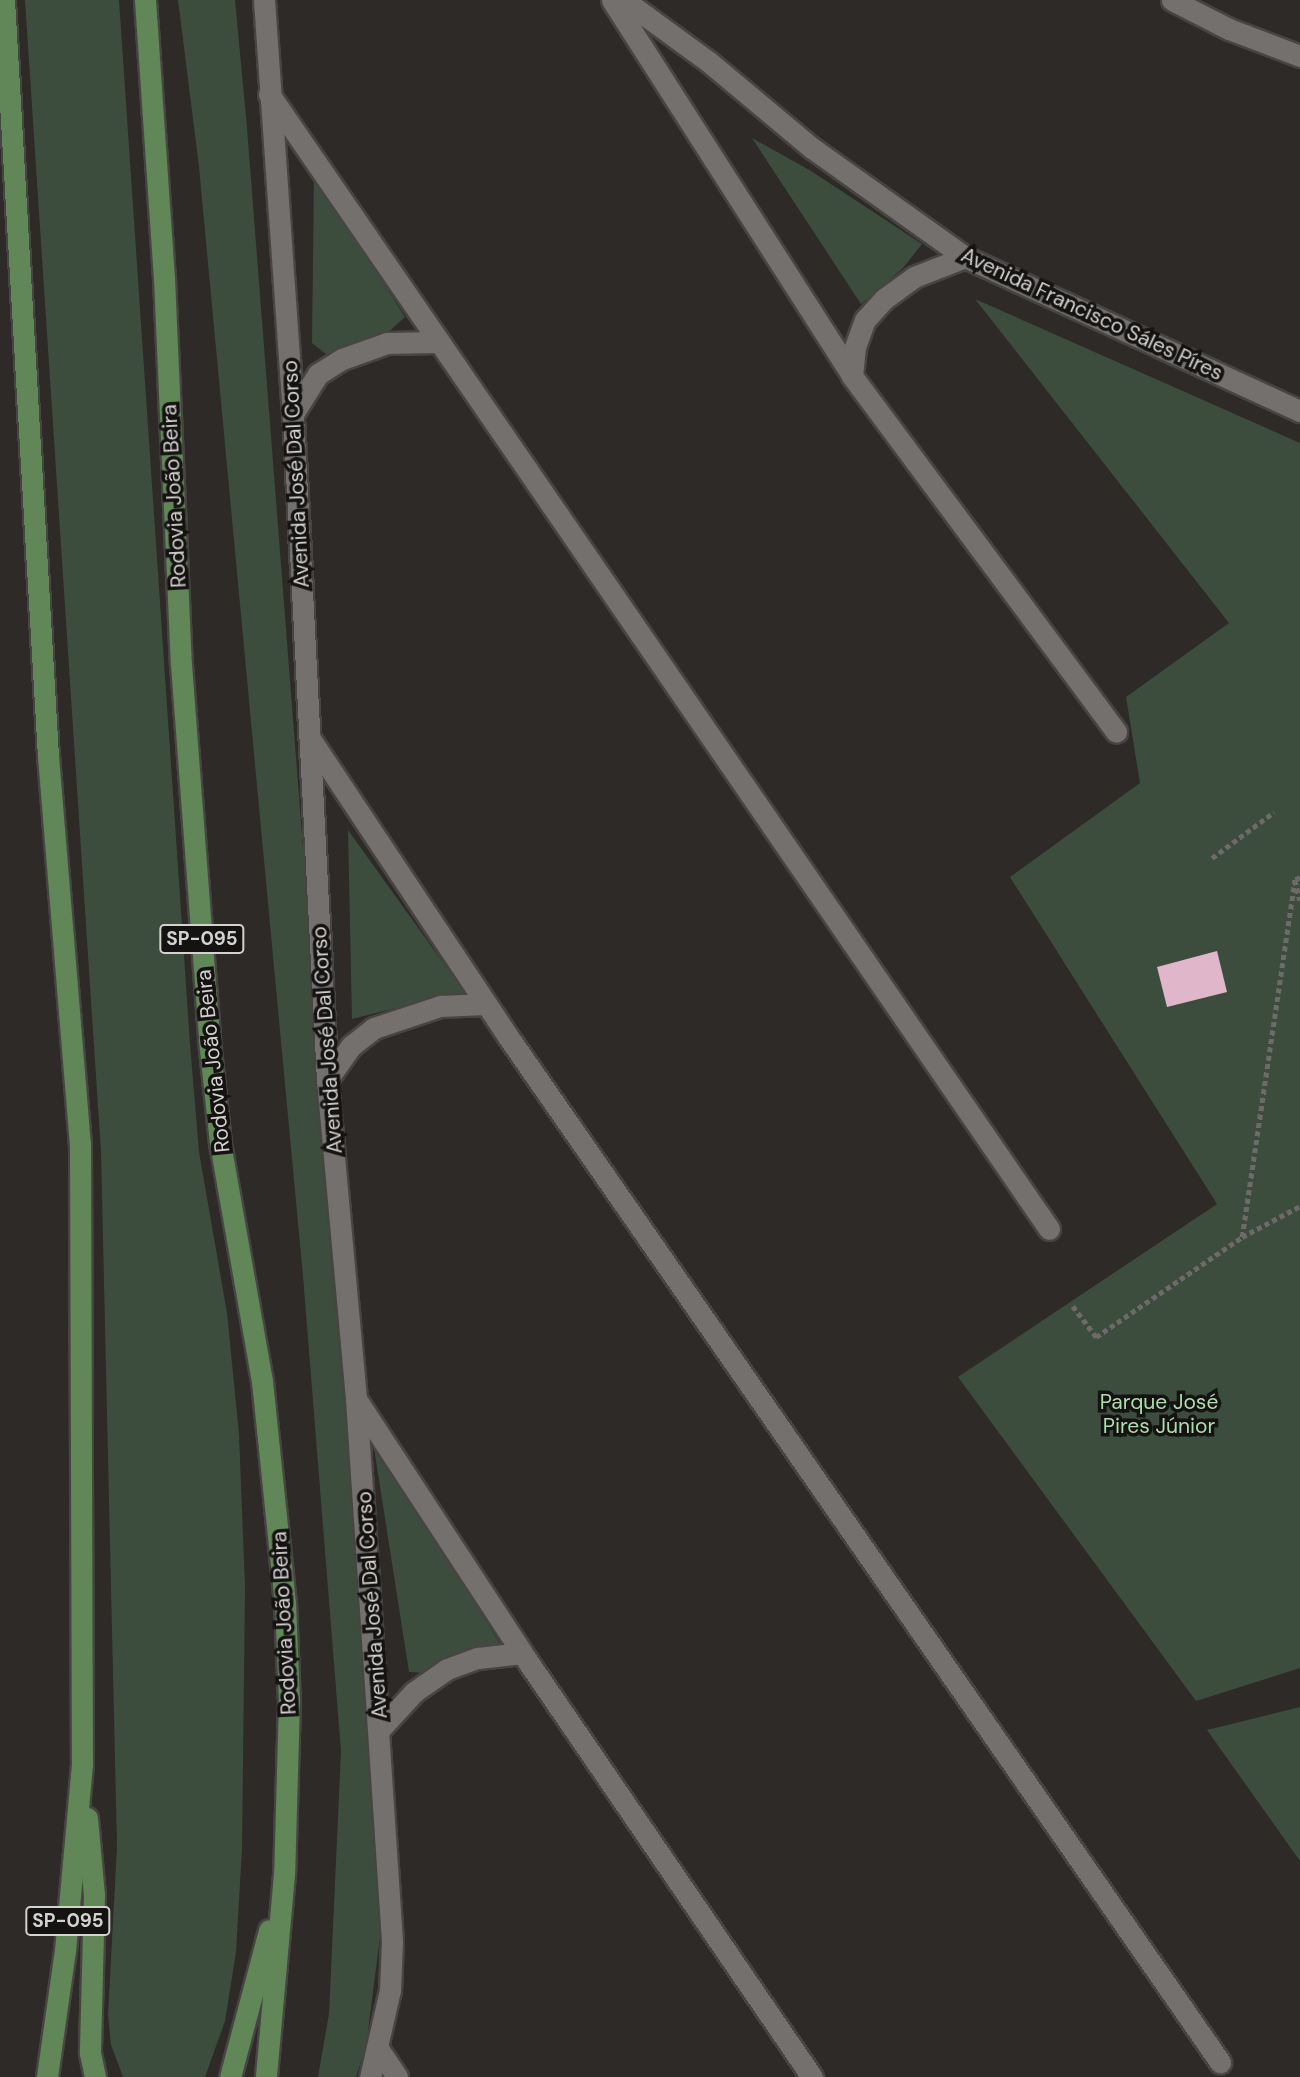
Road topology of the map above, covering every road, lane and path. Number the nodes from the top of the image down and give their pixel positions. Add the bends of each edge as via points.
1 (4, 0) edge
2 (145, 0) edge
3 (264, 0) edge
4 (612, 0) edge
5 (624, 0) edge
6 (1172, 0) edge
7 (1300, 56) edge
8 (268, 92) junction
9 (965, 257) junction
10 (437, 342) junction
11 (852, 376) junction
12 (1300, 411) edge
13 (293, 414) junction
14 (1116, 732) dead end
15 (311, 740) junction
16 (1274, 811) dead end
17 (1212, 858) dead end
18 (1297, 879) edge
19 (1300, 900) edge
20 (486, 1004) junction
21 (327, 1080) junction
22 (1300, 1206) edge
23 (1049, 1229) dead end
24 (1242, 1237) junction
25 (1073, 1306) dead end
26 (356, 1399) junction
27 (522, 1653) junction
28 (381, 1728) junction
29 (82, 1764) junction
30 (284, 1874) junction
31 (377, 2048) junction
32 (1220, 2062) dead end
33 (47, 2077) edge
34 (95, 2077) edge
35 (230, 2077) edge
36 (266, 2077) edge
37 (370, 2077) edge
38 (397, 2077) edge
39 (811, 2077) edge

1 - 29 main road, SP-095 via 48,756 80,1144
2 - 30 main road, Rodovia João Beira / SP-095 via 164,278 181,664 209,1040 220,1143 262,1381 285,1602 289,1700
3 - 8 street, Avenida José Dal Corso
4 - 11 street
5 - 9 street, Avenida Francisco Sáles Píres via 709,62 812,148
6 - 7 street via 1229,29
8 - 10 street
8 - 13 street, Avenida José Dal Corso
9 - 11 street via 914,278 884,299 865,320 855,347
9 - 12 street, Avenida Francisco Sáles Píres
10 - 13 street via 387,343 342,359 318,374
10 - 23 street
11 - 14 street
13 - 15 street, Avenida José Dal Corso
15 - 20 street
15 - 21 street, Avenida José Dal Corso
16 - 17 path
18 - 19 path
18 - 24 path
20 - 21 street via 440,1006 374,1028 351,1046
20 - 32 street
21 - 26 street, Avenida José Dal Corso
22 - 24 path
24 - 25 path via 1096,1337
26 - 27 street
26 - 28 street, Avenida José Dal Corso
27 - 28 street via 478,1658 447,1669 414,1692
27 - 39 street
28 - 31 street, Avenida José Dal Corso via 392,1941 390,1990
29 - 33 main road, SP-095 via 65,1950
29 - 34 main road via 94,1895 90,2053
30 - 35 main road
30 - 36 main road, Rodovia João Beira / SP-095
31 - 37 street, Avenida José Dal Corso
31 - 38 street

